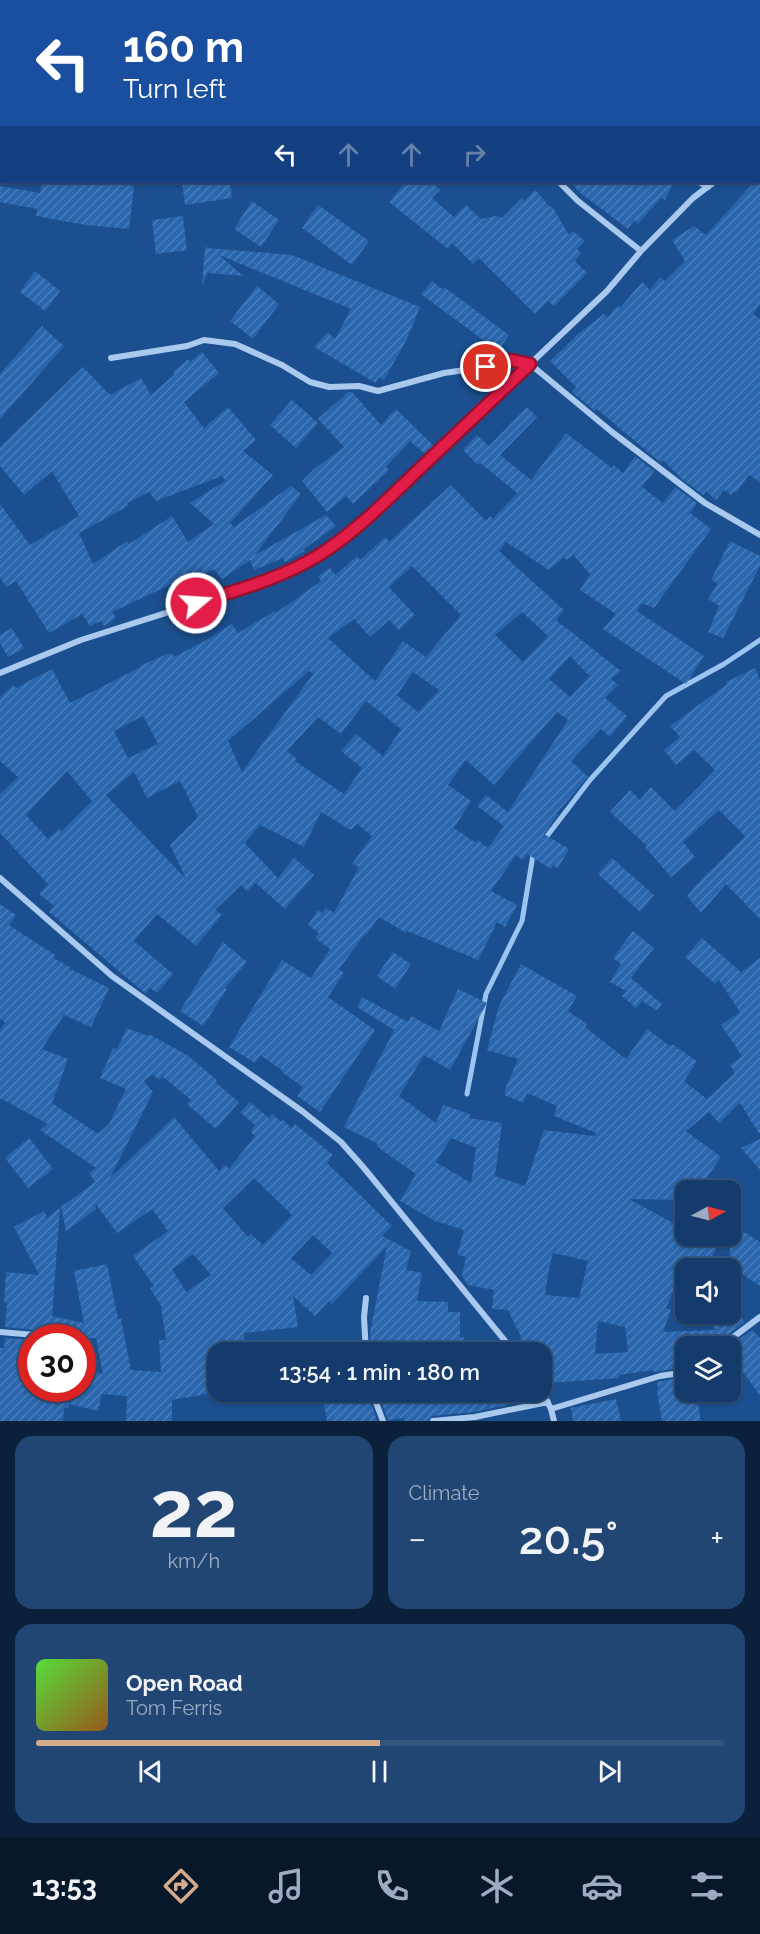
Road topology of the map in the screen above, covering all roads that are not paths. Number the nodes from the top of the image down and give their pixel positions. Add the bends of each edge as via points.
1 (560, 183) edge
2 (701, 183) edge
3 (713, 183) edge
4 (708, 187) junction
5 (641, 250) junction
6 (111, 358) dead end
7 (530, 364) junction
8 (760, 535) edge
9 (0, 673) edge
10 (0, 878) edge
11 (366, 1298) dead end
12 (760, 1317) edge
13 (0, 1332) edge
14 (18, 1334) edge
15 (735, 1336) edge
16 (365, 1342) edge
17 (506, 1342) edge
18 (675, 1374) edge
19 (376, 1402) edge
20 (548, 1402) edge
21 (550, 1406) junction
22 (383, 1421) edge
23 (433, 1421) edge
24 (554, 1421) edge

1 - 5 street
2 - 4 street
3 - 4 street
4 - 5 street
5 - 7 street via 607,291
6 - 7 street via 204,340 235,344 310,382 378,391 511,360
7 - 8 street via 705,503
7 - 9 street via 375,511 319,555 263,582 81,640
10 - 17 street via 112,976 255,1076 340,1142
11 - 16 street
12 - 15 street
13 - 14 street
18 - 21 street
19 - 22 street
20 - 21 street
21 - 23 street
21 - 24 street

